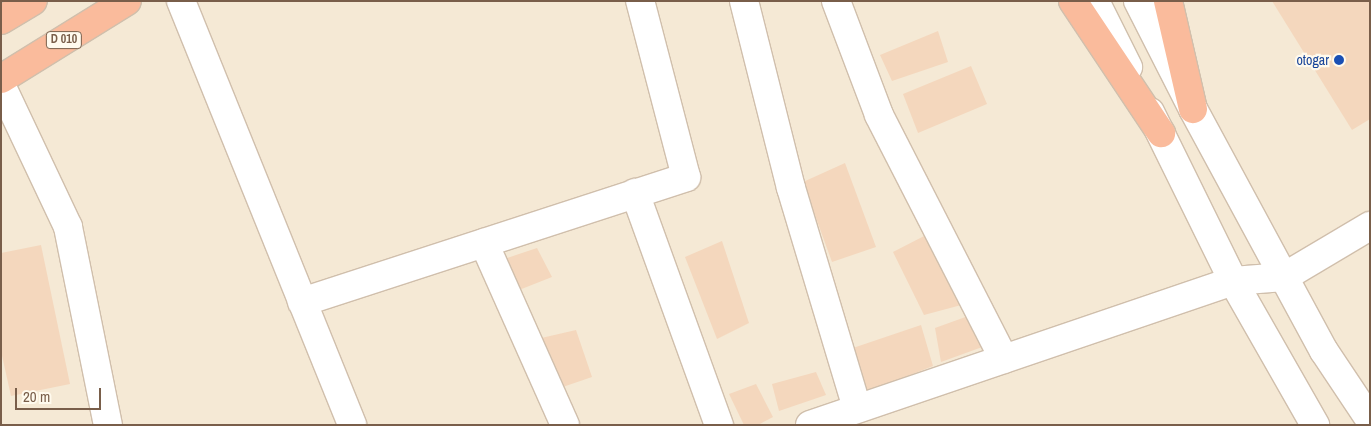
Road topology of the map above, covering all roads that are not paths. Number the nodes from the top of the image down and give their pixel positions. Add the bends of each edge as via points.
1 (33, 1) edge
2 (128, 1) edge
3 (181, 1) edge
4 (640, 1) edge
5 (744, 1) edge
6 (836, 1) edge
7 (1074, 1) edge
8 (1095, 1) edge
9 (1138, 1) edge
10 (1168, 1) edge
11 (1, 20) edge
12 (1, 79) edge
13 (1, 85) edge
14 (1193, 110) junction
15 (1161, 133) junction
16 (635, 193) junction
17 (1370, 226) edge
18 (484, 243) junction
19 (1284, 277) junction
20 (1233, 281) junction
21 (302, 302) junction
22 (1004, 358) junction
23 (857, 408) junction
24 (1370, 420) edge
25 (108, 425) edge
26 (352, 425) edge
27 (565, 425) edge
28 (719, 425) edge
29 (810, 425) edge
30 (1315, 425) edge

1 - 11 highway
2 - 12 highway, D 010
3 - 21 street
4 - 16 street via 686,177
5 - 23 street via 791,188
6 - 22 street via 879,115
7 - 15 highway
8 - 15 street
9 - 14 street
10 - 14 highway
13 - 25 street via 68,227
14 - 19 street
15 - 20 street
16 - 18 street
16 - 28 street
17 - 19 street
18 - 21 street
18 - 27 street
19 - 20 street
19 - 24 street via 1324,351
20 - 22 street
20 - 30 street
21 - 26 street
22 - 23 street
23 - 29 street

